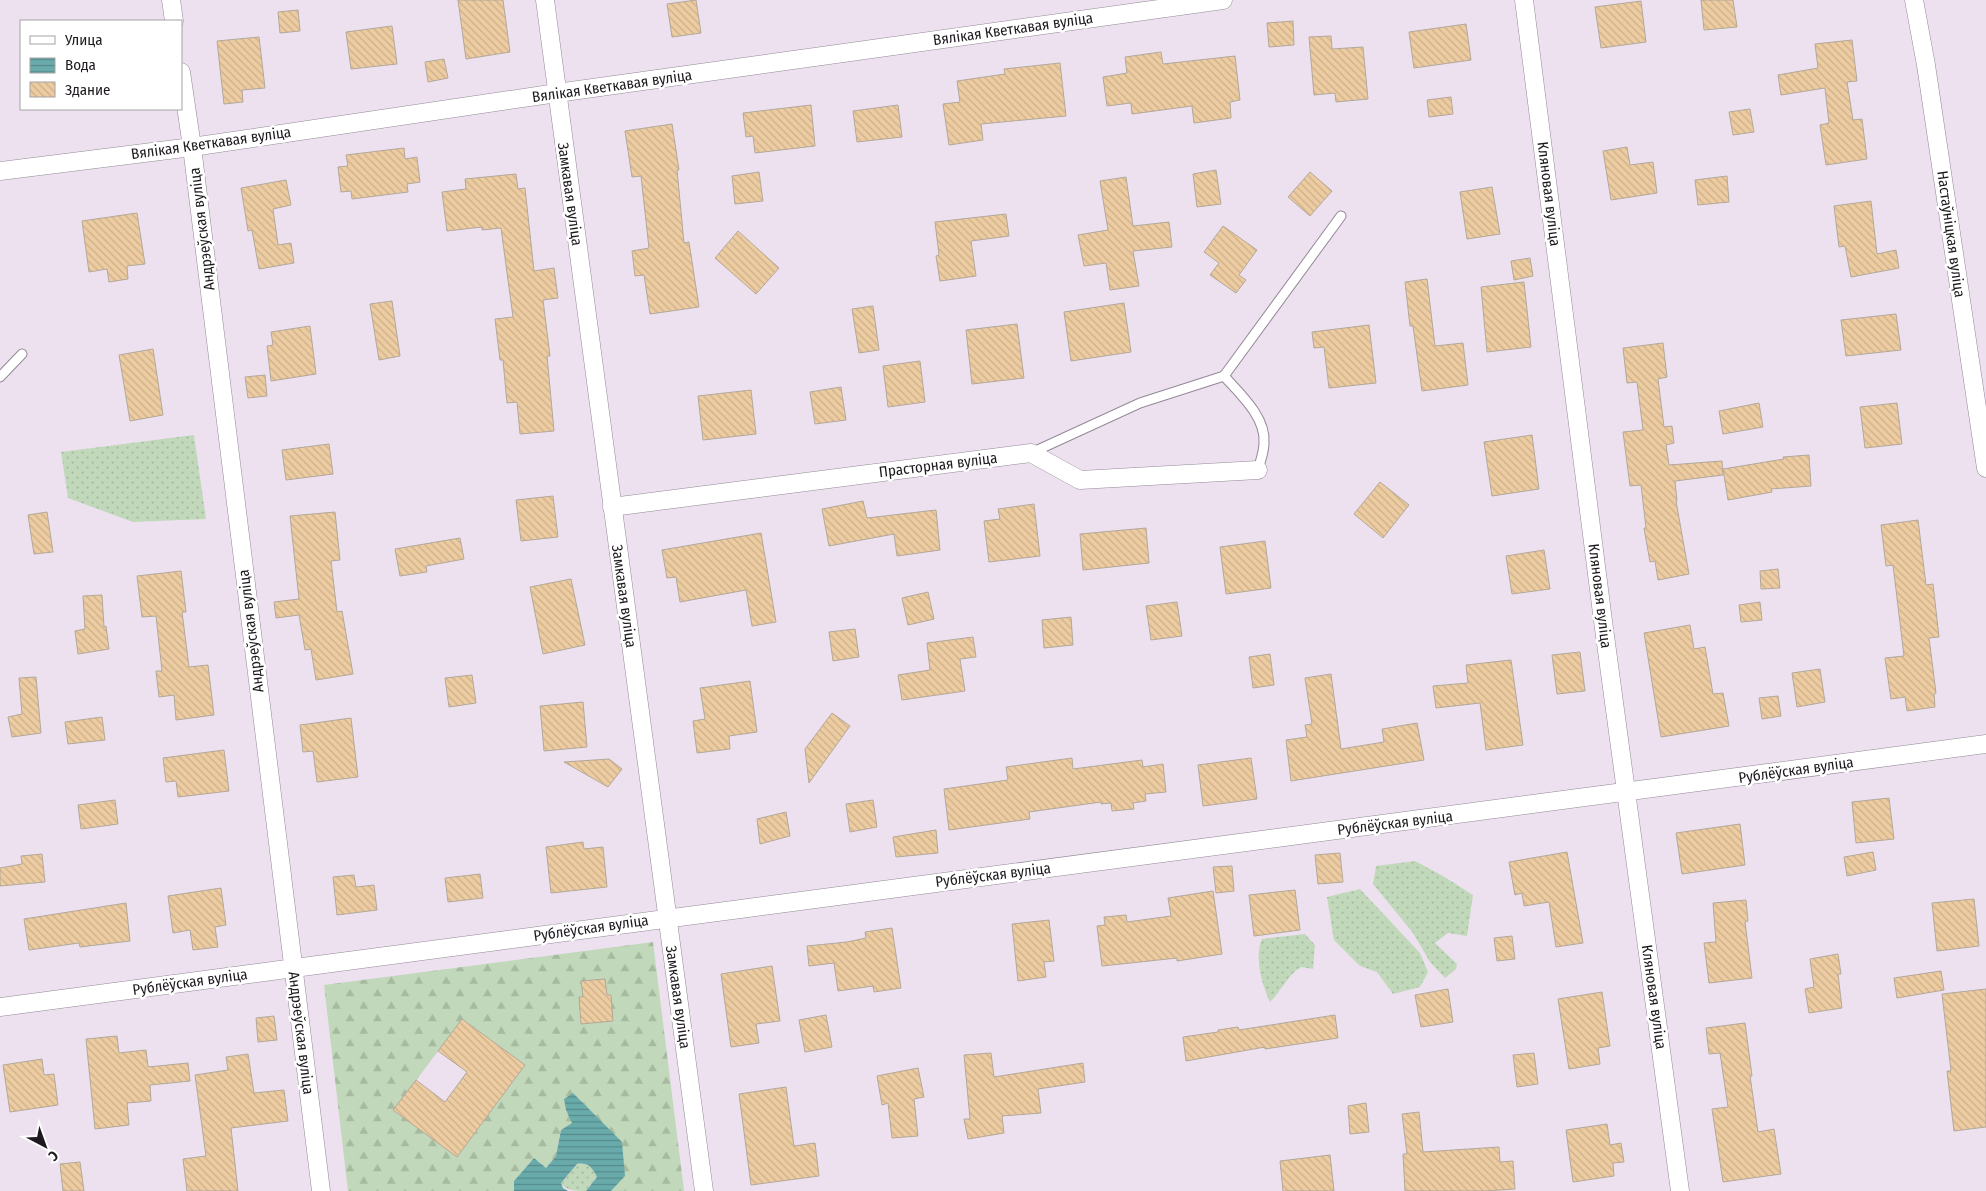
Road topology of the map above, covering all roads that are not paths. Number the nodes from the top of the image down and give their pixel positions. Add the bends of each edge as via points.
1 (171, 0) edge
2 (545, 0) edge
3 (1223, 0) edge
4 (1524, 0) edge
5 (1914, 0) edge
6 (174, 20) edge
7 (182, 79) edge
8 (557, 93) junction
9 (192, 147) junction
10 (0, 171) edge
11 (1341, 216) dead end
12 (22, 354) dead end
13 (1224, 376) junction
14 (0, 377) edge
15 (1031, 453) junction
16 (1986, 468) edge
17 (1258, 470) joint
18 (612, 507) junction
19 (1986, 744) edge
20 (1627, 792) junction
21 (668, 918) junction
22 (293, 968) junction
23 (0, 1007) edge
24 (321, 1191) edge
25 (704, 1191) edge
26 (1680, 1191) edge

1 - 6 street
2 - 8 street, Замкавая вуліца
3 - 8 street, Вялікая Кветкавая вуліца
4 - 20 street, Кляновая вуліца
5 - 16 street, Настаўніцкая вуліца
7 - 9 street, Андрэеўская вуліца
8 - 9 street, Вялікая Кветкавая вуліца
8 - 18 street, Замкавая вуліца
9 - 10 street, Вялікая Кветкавая вуліца
9 - 22 street, Андрэеўская вуліца
11 - 13 lane
12 - 14 lane
13 - 15 lane via 1140,403
13 - 17 lane via 1253,410 1262,429 1264,443
15 - 17 street via 1080,480
15 - 18 street, Прасторная вуліца
18 - 21 street, Замкавая вуліца
19 - 20 street, Рублёўская вуліца
20 - 21 street, Рублёўская вуліца
20 - 26 street, Кляновая вуліца
21 - 22 street, Рублёўская вуліца
21 - 25 street, Замкавая вуліца
22 - 23 street, Рублёўская вуліца
22 - 24 street, Андрэеўская вуліца

